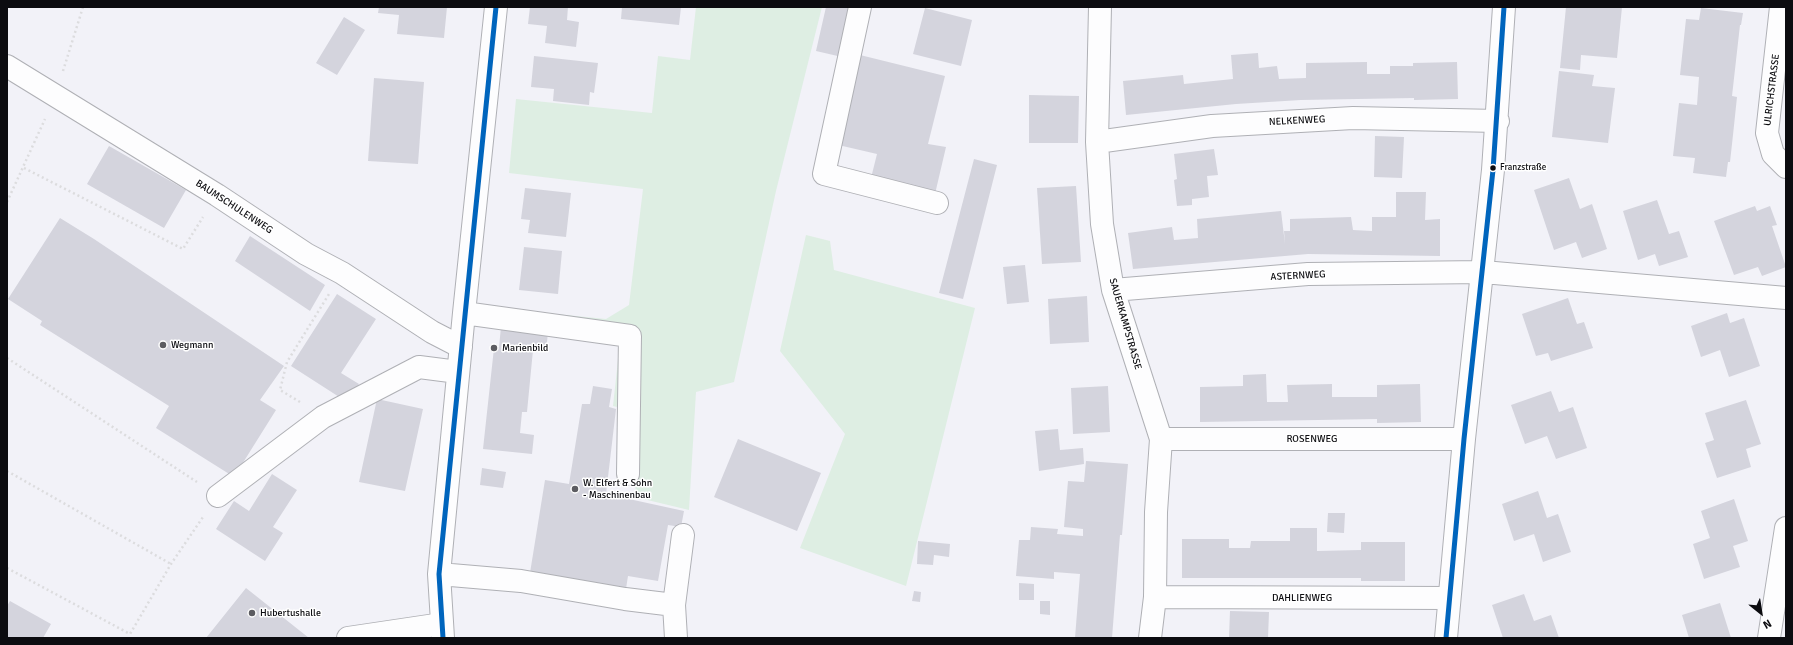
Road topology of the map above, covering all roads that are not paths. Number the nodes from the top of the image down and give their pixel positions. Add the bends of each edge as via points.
1 (496, 7) edge
2 (860, 7) edge
3 (1100, 7) edge
4 (1504, 7) edge
5 (1781, 7) edge
6 (7, 66) edge
7 (1498, 121) junction
8 (1097, 142) junction
9 (1786, 168) edge
10 (937, 203) dead end
11 (1482, 272) junction
12 (1113, 290) junction
13 (1786, 298) edge
14 (464, 313) junction
15 (460, 347) junction
16 (458, 372) junction
17 (1161, 439) junction
18 (1464, 439) junction
19 (628, 474) dead end
20 (218, 496) road end
21 (1786, 528) edge
22 (683, 536) dead end
23 (439, 574) junction
24 (1155, 597) junction
25 (1449, 598) junction
26 (1780, 602) edge
27 (674, 606) junction
28 (442, 631) edge
29 (348, 638) edge
30 (676, 638) edge
31 (1150, 638) edge
32 (1446, 638) edge
33 (1769, 638) edge

1 - 14 street
2 - 10 street via 824,174
3 - 8 street, SAUERKAMPSTRASSE
4 - 7 street
5 - 9 street, ULRICHSTRASSE via 1767,133 1773,154
6 - 15 street, BAUMSCHULENWEG via 218,195 306,254 342,273 432,332
7 - 8 street, NELKENWEG via 1353,118 1212,126
7 - 11 street
8 - 12 street, SAUERKAMPSTRASSE via 1102,224
11 - 12 street, ASTERNWEG via 1308,274
11 - 13 street
11 - 18 street
12 - 17 street, SAUERKAMPSTRASSE
14 - 15 street
14 - 19 street via 630,336
15 - 16 street
16 - 20 street via 419,367 323,417
16 - 23 street
17 - 18 street, ROSENWEG
17 - 24 street, SAUERKAMPSTRASSE via 1156,512
18 - 25 street
21 - 26 street
22 - 27 street
23 - 27 street via 521,581
23 - 28 street
24 - 25 street, DAHLIENWEG
24 - 31 street, SAUERKAMPSTRASSE
25 - 32 street
26 - 33 street
27 - 30 street
28 - 29 street

